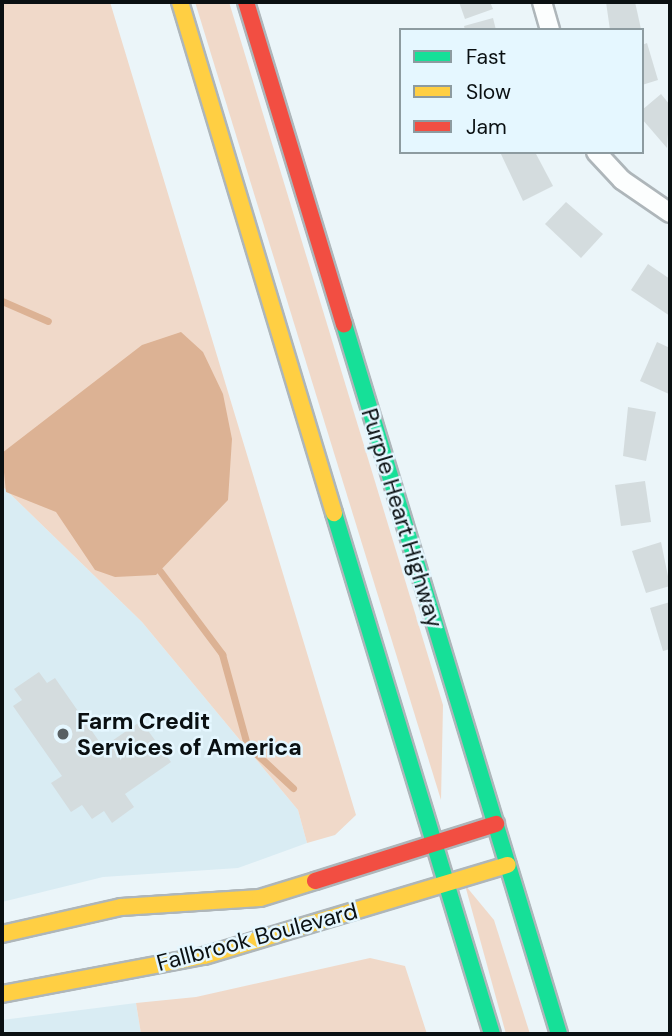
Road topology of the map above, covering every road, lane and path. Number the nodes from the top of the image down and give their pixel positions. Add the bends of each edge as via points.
1 (180, 2) edge
2 (246, 2) edge
3 (542, 2) edge
4 (550, 28) edge
5 (598, 154) edge
6 (670, 213) edge
7 (496, 824) junction
8 (434, 843) junction
9 (508, 865) junction
10 (447, 883) junction
11 (2, 934) edge
12 (2, 994) edge
13 (492, 1034) edge
14 (559, 1034) edge

1 - 8 main road
2 - 7 main road, Purple Heart Highway
3 - 4 street
5 - 6 street via 622,180
7 - 8 main road, Fallbrook Boulevard
7 - 9 main road, Purple Heart Highway
8 - 10 main road
8 - 11 main road, Fallbrook Boulevard via 260,898 121,907
9 - 10 main road, Fallbrook Boulevard
9 - 14 main road, Purple Heart Highway
10 - 12 main road, Fallbrook Boulevard via 204,956
10 - 13 main road

